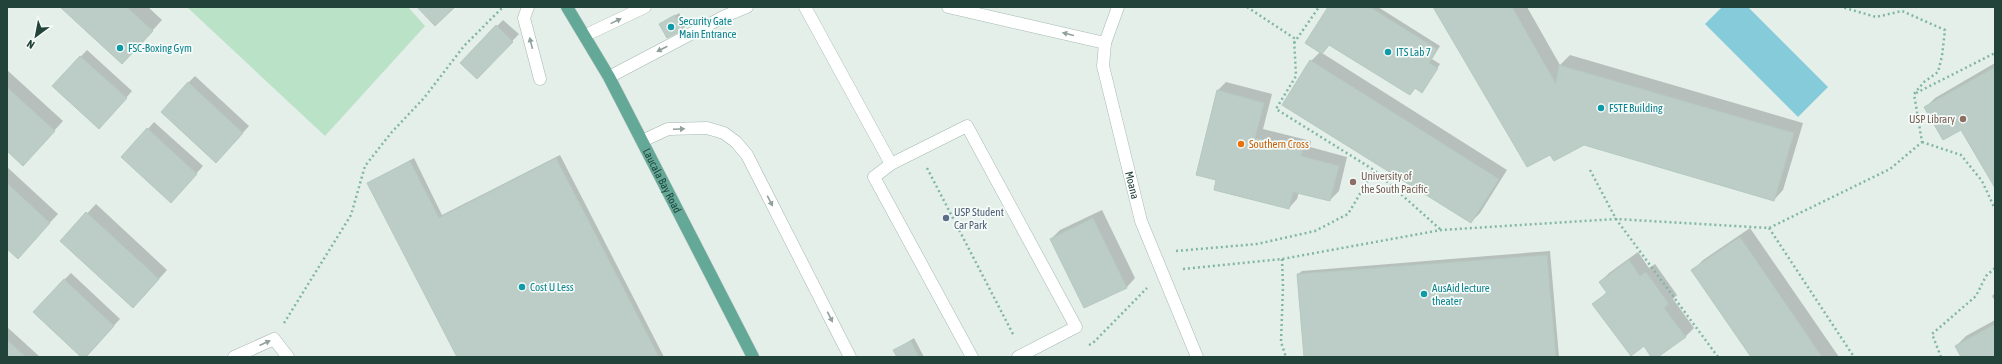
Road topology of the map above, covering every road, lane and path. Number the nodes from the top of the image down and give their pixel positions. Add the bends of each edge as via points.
1 (503, 7) edge
2 (528, 7) edge
3 (567, 7) edge
4 (646, 7) edge
5 (748, 7) edge
6 (805, 7) edge
7 (948, 7) edge
8 (1118, 7) edge
9 (1247, 7) edge
10 (1318, 7) edge
11 (1842, 7) edge
12 (586, 36) junction
13 (1106, 43) junction
14 (1294, 44) junction
15 (1995, 53) edge
16 (609, 77) junction
17 (540, 78) dead end
18 (1914, 94) junction
19 (642, 141) junction
20 (1922, 142) junction
21 (918, 151) junction
22 (891, 164) junction
23 (1374, 170) junction
24 (1590, 170) dead end
25 (1995, 209) edge
26 (1616, 219) junction
27 (1769, 228) junction
28 (1441, 230) junction
29 (1158, 259) junction
30 (1282, 259) junction
31 (1995, 268) edge
32 (274, 339) junction
33 (1087, 346) dead end
34 (1021, 356) edge
35 (234, 357) edge
36 (288, 357) edge
37 (753, 357) edge
38 (850, 357) edge
39 (972, 357) edge
40 (1197, 357) edge
41 (1286, 357) edge
42 (1718, 357) edge
43 (1854, 357) edge
44 (1941, 357) edge

1 - 32 path via 464,46 424,98 365,166 351,215
17 -> 2 lane via 524,18
3 - 12 main road, Laucala Bay Road
12 -> 4 lane
5 -> 16 lane via 725,16
6 - 22 lane
13 -> 7 lane
8 - 13 lane, Moana
9 - 14 path via 1294,38
10 - 14 path
11 - 18 path via 1876,17 1902,11 1945,30 1938,72 1924,82
12 - 16 main road, Laucala Bay Road
13 - 29 lane, Moana via 1103,66 1141,221
14 - 23 path via 1296,76 1276,109
15 - 18 path
16 - 19 main road, Laucala Bay Road
18 - 20 path
19 - 37 main road, Laucala Bay Road
19 -> 38 lane via 668,129 707,128 724,133 736,142 747,154
20 - 25 path via 1961,155 1982,181
20 - 27 path via 1890,169
21 - 22 lane
21 - 34 path
21 - 34 lane via 967,126 1076,327
22 - 39 lane via 874,177
23 - 28 path
23 - 29 path via 1348,214 1315,231 1257,244 1202,247
24 - 26 path
26 - 27 path
26 - 28 path
26 - 42 path
27 - 43 path
28 - 30 path
29 - 30 path via 1181,270
29 - 33 path via 1156,279 1093,343
29 - 40 lane, Moana
30 - 41 path via 1281,342
31 - 44 path via 1986,276 1976,296 1932,334
35 -> 32 lane
32 - 36 lane

